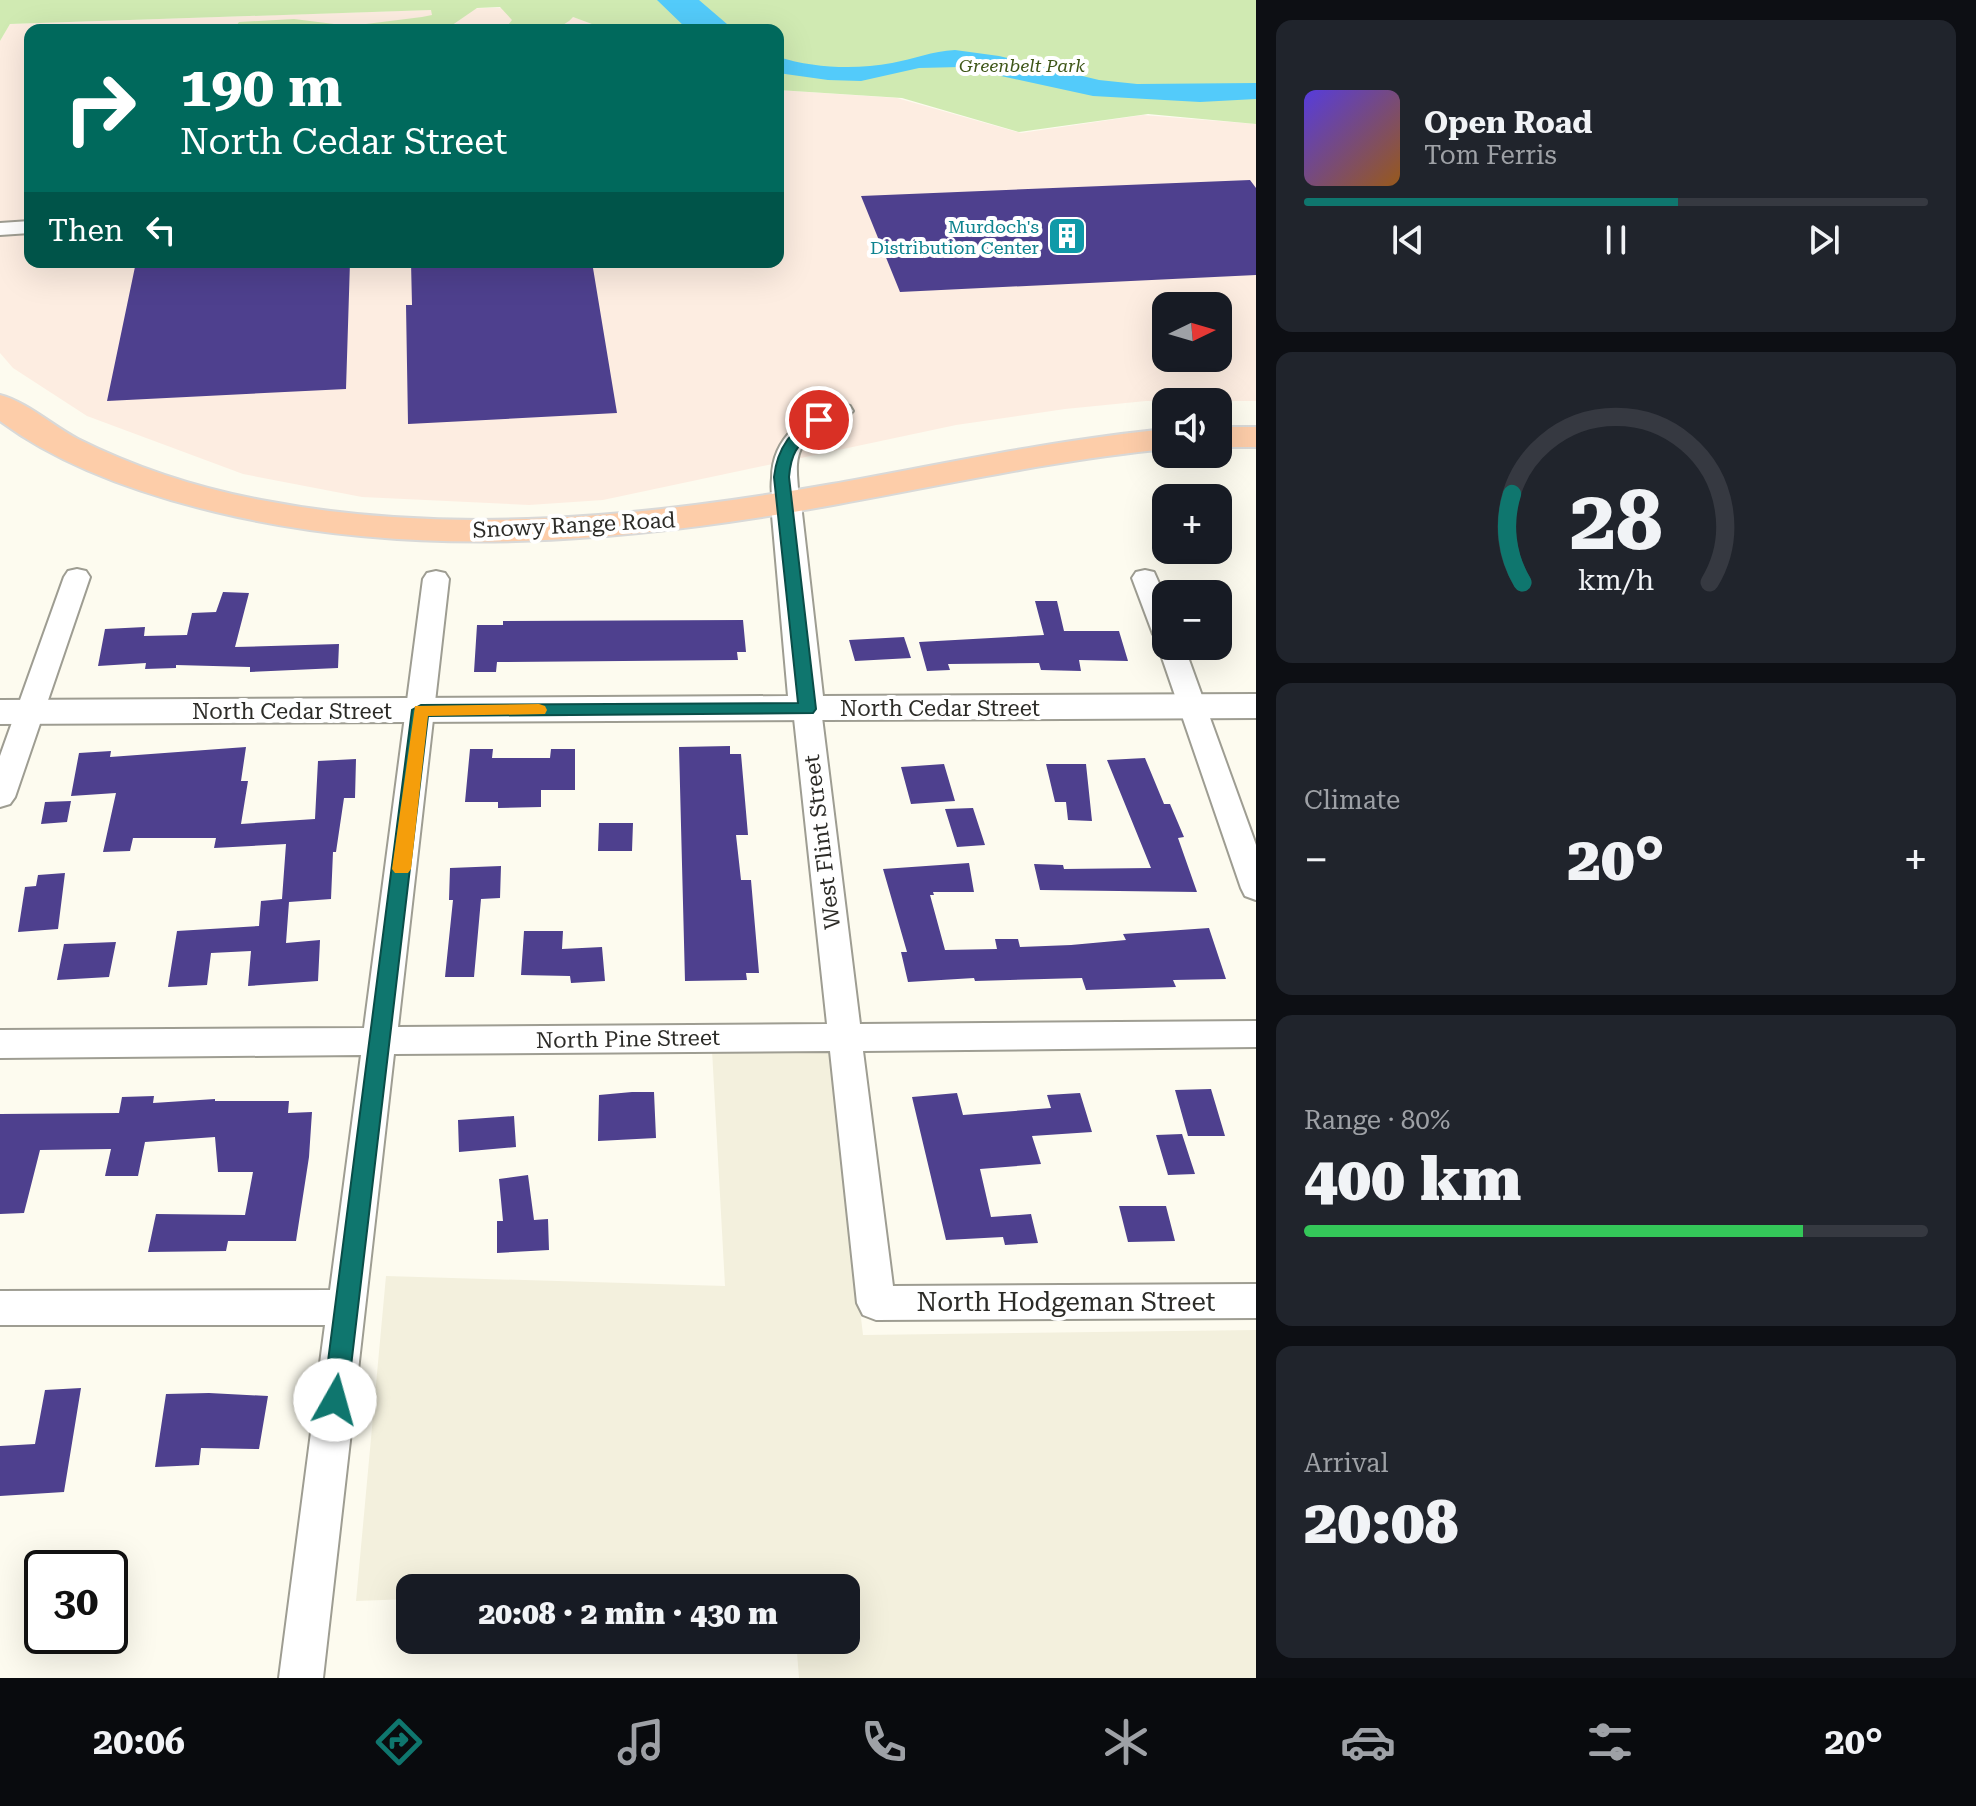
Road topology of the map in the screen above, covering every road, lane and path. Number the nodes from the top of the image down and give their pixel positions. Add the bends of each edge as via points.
1 (24, 227) edge
2 (0, 229) edge
3 (0, 405) edge
4 (842, 411) dead end
5 (1232, 437) edge
6 (1256, 437) edge
7 (1152, 441) edge
8 (786, 504) junction
9 (77, 577) dead end
10 (1145, 578) dead end
11 (436, 579) dead end
12 (1152, 597) edge
13 (1176, 660) edge
14 (1193, 706) junction
15 (1256, 706) edge
16 (807, 709) junction
17 (421, 710) junction
18 (15, 712) edge
19 (0, 797) edge
20 (1256, 888) edge
21 (1256, 1034) edge
22 (845, 1036) junction
23 (380, 1042) junction
24 (0, 1044) edge
25 (1256, 1301) edge
26 (876, 1303) joint
27 (347, 1307) junction
28 (0, 1308) edge
29 (301, 1678) edge

1 - 2 street
3 - 8 main road, Snowy Range Road via 45,436 138,477 205,500 295,518 406,529 554,531
4 - 8 street, West Flint Street via 819,420 791,443 781,477
5 - 6 main road
7 - 8 main road, Snowy Range Road via 1061,452
8 - 16 street, West Flint Street
9 - 18 street
10 - 12 street
11 - 17 street
13 - 14 street
14 - 15 street, North Cedar Street
14 - 16 street, North Cedar Street
14 - 20 street
16 - 17 street, North Cedar Street
16 - 22 street, West Flint Street
17 - 18 street, North Cedar Street
17 - 23 street
18 - 19 street
21 - 22 street, North Pine Street
22 - 23 street, North Pine Street
22 - 26 street, West Flint Street
23 - 24 street, North Pine Street
23 - 27 street
25 - 26 street, North Hodgeman Street
27 - 28 street
27 - 29 street

